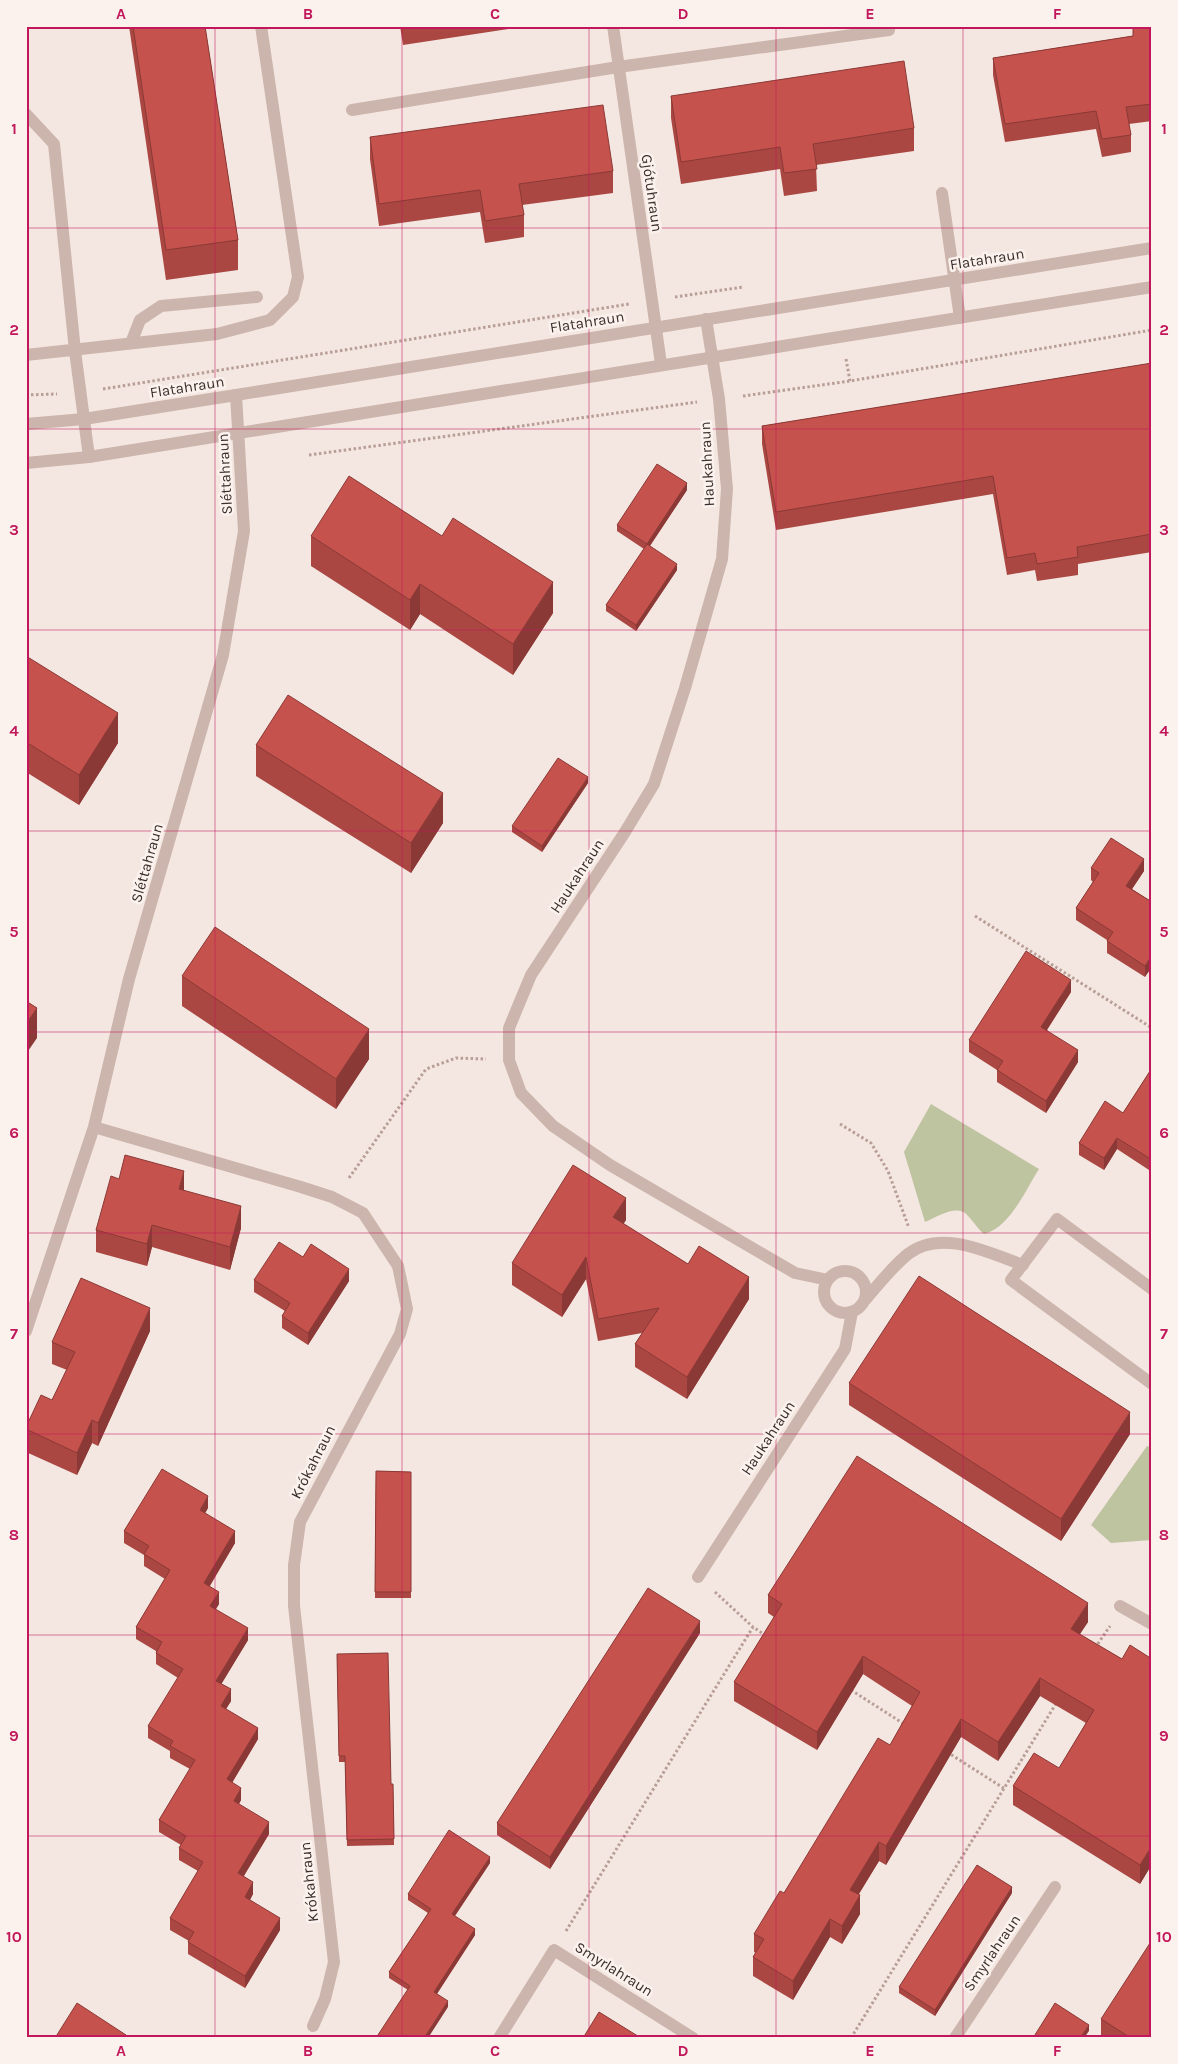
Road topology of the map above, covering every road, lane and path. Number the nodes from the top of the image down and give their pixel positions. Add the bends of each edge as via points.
1 (261, 26) edge
2 (613, 26) edge
3 (889, 30) dead end
4 (618, 67) junction
5 (352, 110) dead end
6 (26, 114) edge
7 (942, 193) dead end
8 (1152, 248) edge
9 (955, 280) junction
10 (1152, 287) edge
11 (257, 297) dead end
12 (960, 318) junction
13 (706, 319) junction
14 (655, 327) junction
15 (132, 344) junction
16 (75, 351) junction
17 (26, 355) edge
18 (712, 356) junction
19 (661, 364) junction
20 (236, 395) junction
21 (84, 419) junction
22 (26, 424) edge
23 (238, 433) junction
24 (89, 457) junction
25 (26, 463) edge
26 (975, 916) dead end
27 (1152, 1028) edge
28 (508, 1060) junction
29 (840, 1124) dead end
30 (94, 1128) junction
31 (332, 1197) junction
32 (917, 1249) junction
33 (1023, 1264) junction
34 (828, 1280) junction
35 (1152, 1289) edge
36 (865, 1300) junction
37 (852, 1312) junction
38 (26, 1331) edge
39 (1152, 1384) edge
40 (698, 1577) joint
41 (1120, 1606) joint
42 (1152, 1624) edge
43 (753, 1627) junction
44 (770, 1638) edge
45 (1091, 1654) edge
46 (846, 1687) edge
47 (1059, 1700) edge
48 (904, 1724) edge
49 (946, 1751) edge
50 (1005, 1789) junction
51 (1055, 1887) dead end
52 (554, 1950) junction
53 (313, 2026) dead end
54 (499, 2038) edge
55 (692, 2038) edge
56 (850, 2038) edge
57 (955, 2038) edge

1 - 15 street via 298,277 293,297 270,320 217,334
2 - 4 street, Gjótuhraun
3 - 4 street
4 - 5 street
4 - 14 street, Gjótuhraun
6 - 16 street via 54,144
7 - 9 street
8 - 9 street, Flatahraun
9 - 12 street
9 - 13 street, Flatahraun
10 - 12 street
11 - 15 street via 161,306 140,320
12 - 18 street
13 - 14 street, Flatahraun
13 - 18 street, Haukahraun
14 - 19 street, Gjótuhraun
14 - 20 street, Flatahraun
15 - 16 street
16 - 17 street
16 - 21 street
18 - 19 street
18 - 28 street, Haukahraun via 727,489 722,559 685,688 654,784 531,975 510,1028
19 - 23 street
20 - 21 street, Flatahraun
20 - 23 street, Sléttahraun
21 - 22 street, Flatahraun
21 - 24 street
23 - 24 street
23 - 30 street, Sléttahraun via 244,531 223,655 130,979
24 - 25 street
26 - 27 path
28 - 31 path via 456,1058 426,1069 353,1174
28 - 34 street, Haukahraun via 521,1092 553,1126 610,1165 795,1273
29 - 32 path via 871,1143 888,1172
30 - 31 street, Krókahraun via 217,1161
30 - 38 street, Sléttahraun
31 - 53 street, Krókahraun via 363,1213 398,1266 406,1309 400,1334 300,1522 294,1565 294,1606 334,1962 325,1999
32 - 33 street via 940,1242 959,1244
32 - 36 street via 897,1263
33 - 35 street via 1057,1219
33 - 39 street via 1012,1280
34 - 36 street via 840,1272 857,1275 864,1284
34 - 37 street via 824,1290 826,1302 843,1314
36 - 37 street
37 - 40 street, Haukahraun via 845,1349
40 - 43 path
41 - 42 street
41 - 45 path
43 - 44 path
43 - 52 path
46 - 48 path
47 - 50 path
49 - 50 path
50 - 56 path
51 - 57 street, Smyrlahraun
52 - 54 street, Smyrlahraun
52 - 55 street, Smyrlahraun

